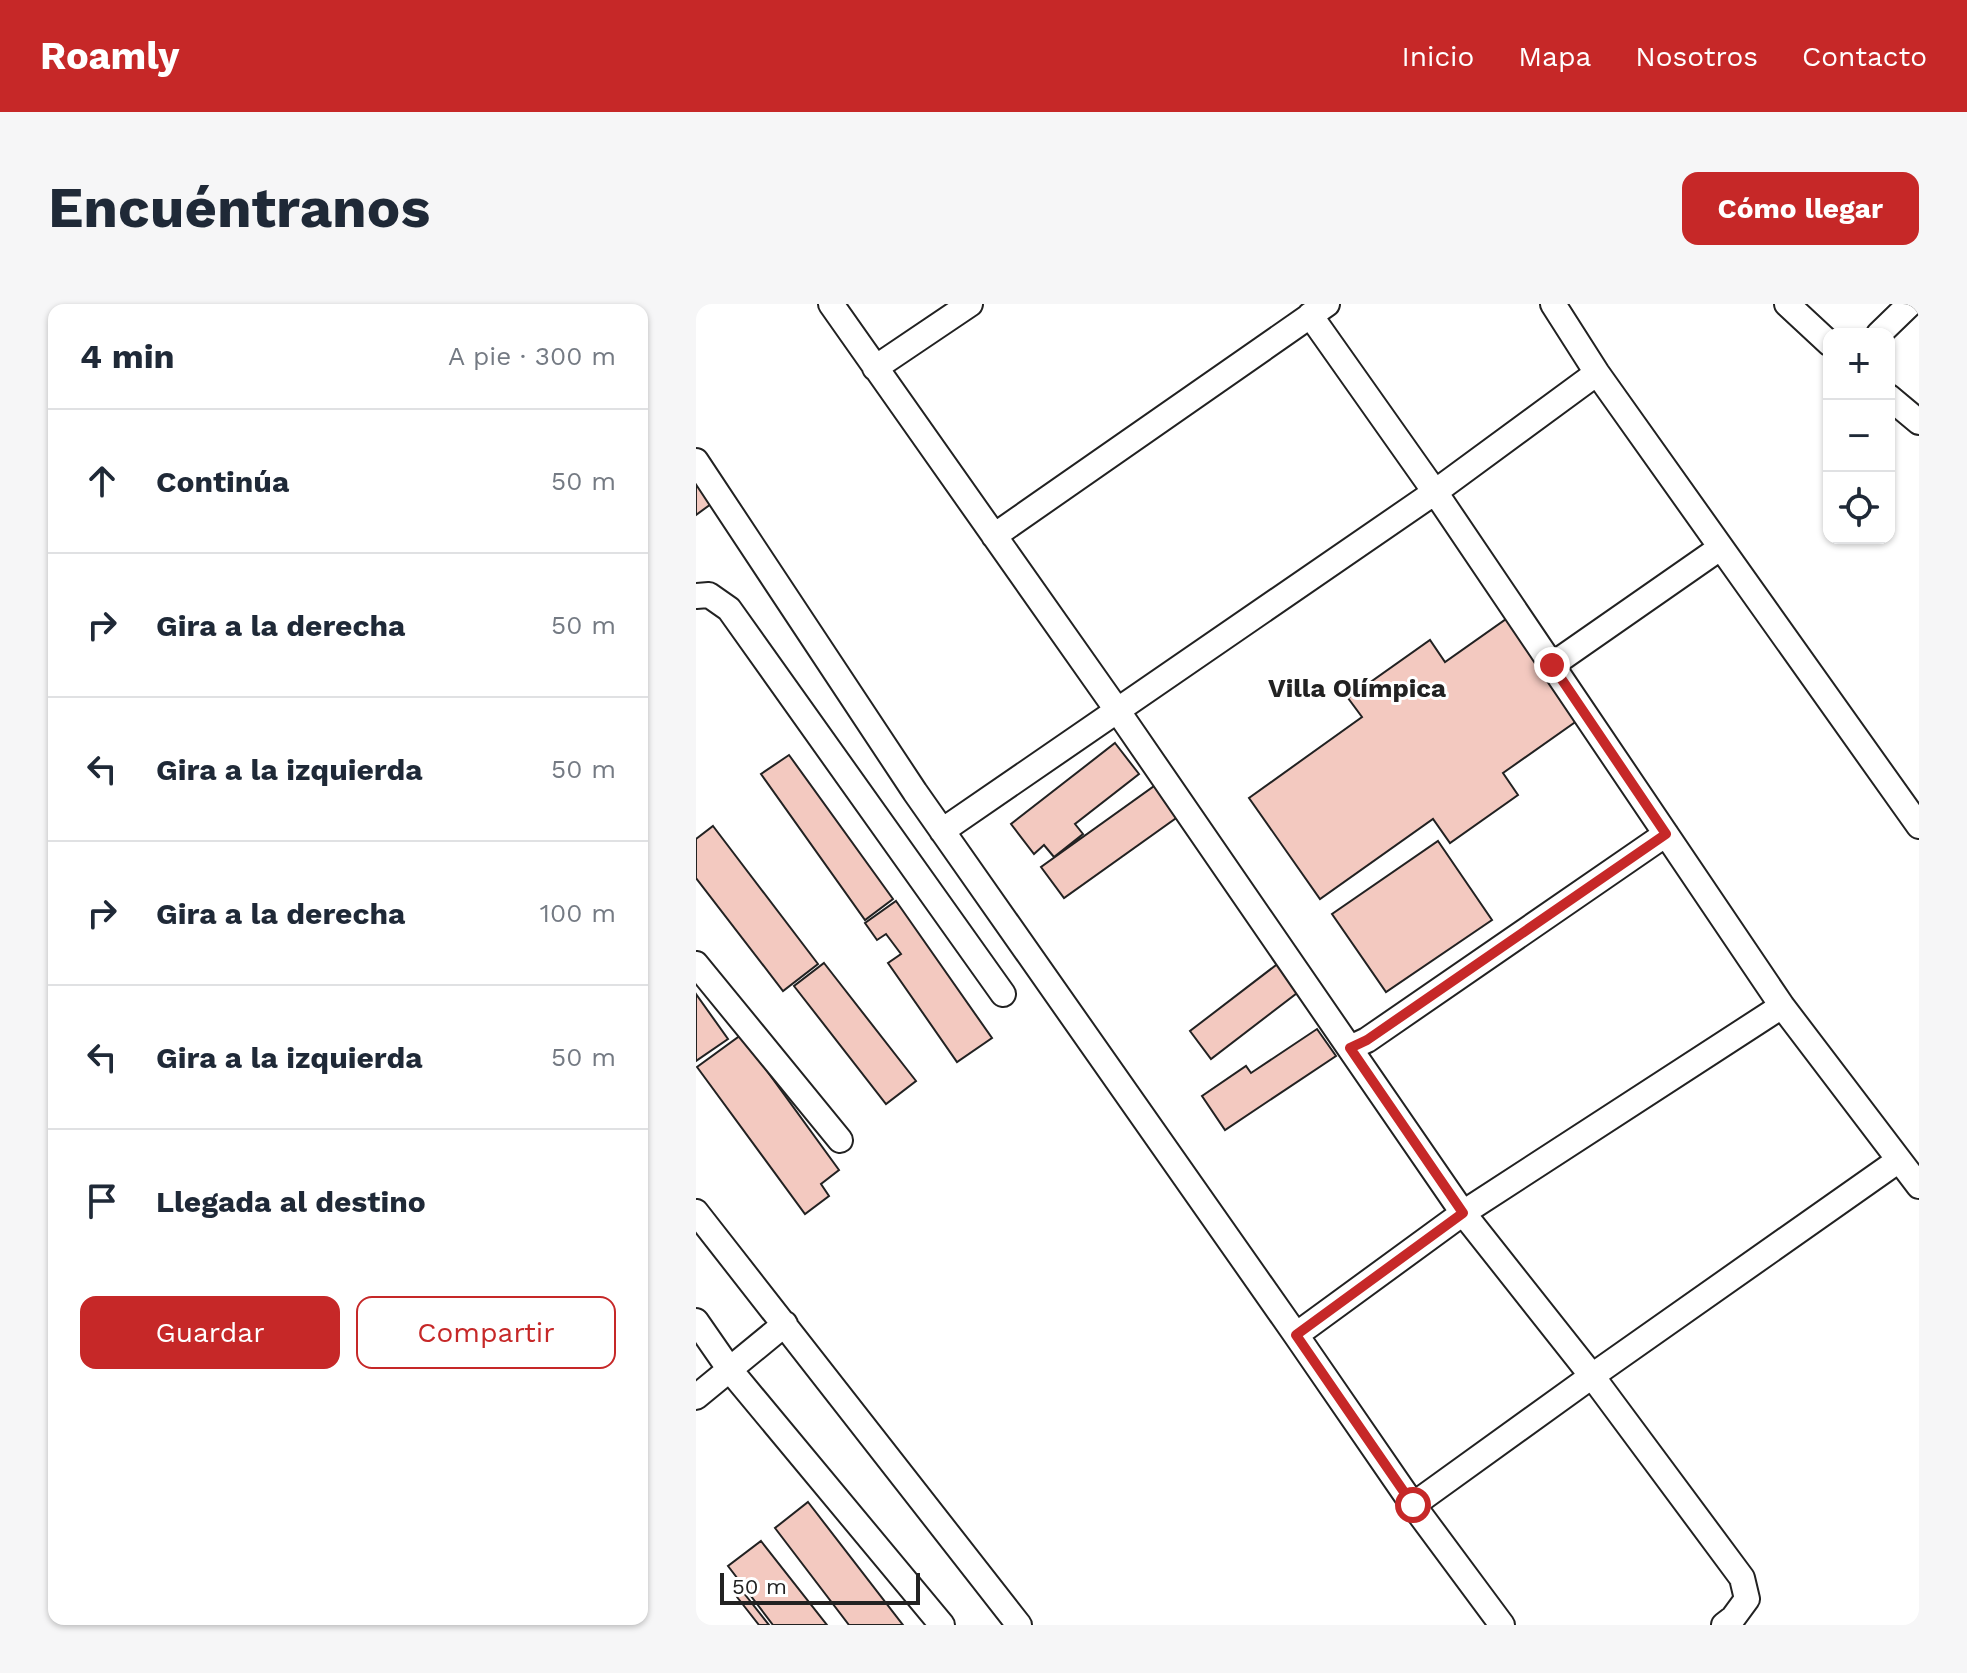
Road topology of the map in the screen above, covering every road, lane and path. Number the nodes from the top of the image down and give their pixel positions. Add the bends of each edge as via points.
1 (831, 304) edge
2 (970, 304) edge
3 (1553, 304) edge
4 (1787, 304) edge
5 (1910, 304) edge
6 (1318, 309) edge
7 (1885, 328) edge
8 (1823, 337) edge
9 (875, 368) junction
10 (1597, 373) junction
11 (1893, 400) edge
12 (1919, 422) edge
13 (696, 461) edge
14 (1435, 492) junction
15 (994, 536) junction
16 (1720, 548) junction
17 (696, 596) edge
18 (1552, 665) junction
19 (1117, 710) junction
20 (1919, 826) edge
21 (942, 831) junction
22 (1666, 834) junction
23 (696, 964) edge
24 (1003, 994) dead end
25 (1782, 1006) junction
26 (1350, 1048) junction
27 (840, 1140) dead end
28 (1899, 1160) junction
29 (1919, 1186) edge
30 (696, 1212) edge
31 (1463, 1213) junction
32 (696, 1321) edge
33 (785, 1324) junction
34 (1296, 1335) junction
35 (730, 1370) junction
36 (1592, 1376) junction
37 (696, 1397) edge
38 (1413, 1505) junction
39 (942, 1625) edge
40 (1019, 1625) edge
41 (1502, 1625) edge
42 (1724, 1625) edge

1 - 9 street
2 - 9 street
3 - 10 street
4 - 8 street
5 - 7 street
6 - 14 street
6 - 15 street
9 - 15 street
10 - 14 street
10 - 16 street
11 - 12 street
13 - 21 street
14 - 18 street
14 - 19 street
15 - 19 street
16 - 18 street
16 - 20 street
17 - 24 street via 709,595 729,609
18 - 22 street
19 - 21 street
19 - 26 street
21 - 34 street
22 - 25 street
22 - 26 street
23 - 27 street
25 - 28 street
25 - 31 street
26 - 31 street
28 - 29 street
28 - 36 street
30 - 33 street
31 - 34 street
31 - 36 street
32 - 35 street
33 - 35 street
33 - 40 street
34 - 38 street
35 - 37 street
35 - 39 street
36 - 38 street
36 - 42 street via 1742,1578 1747,1599
38 - 41 street

